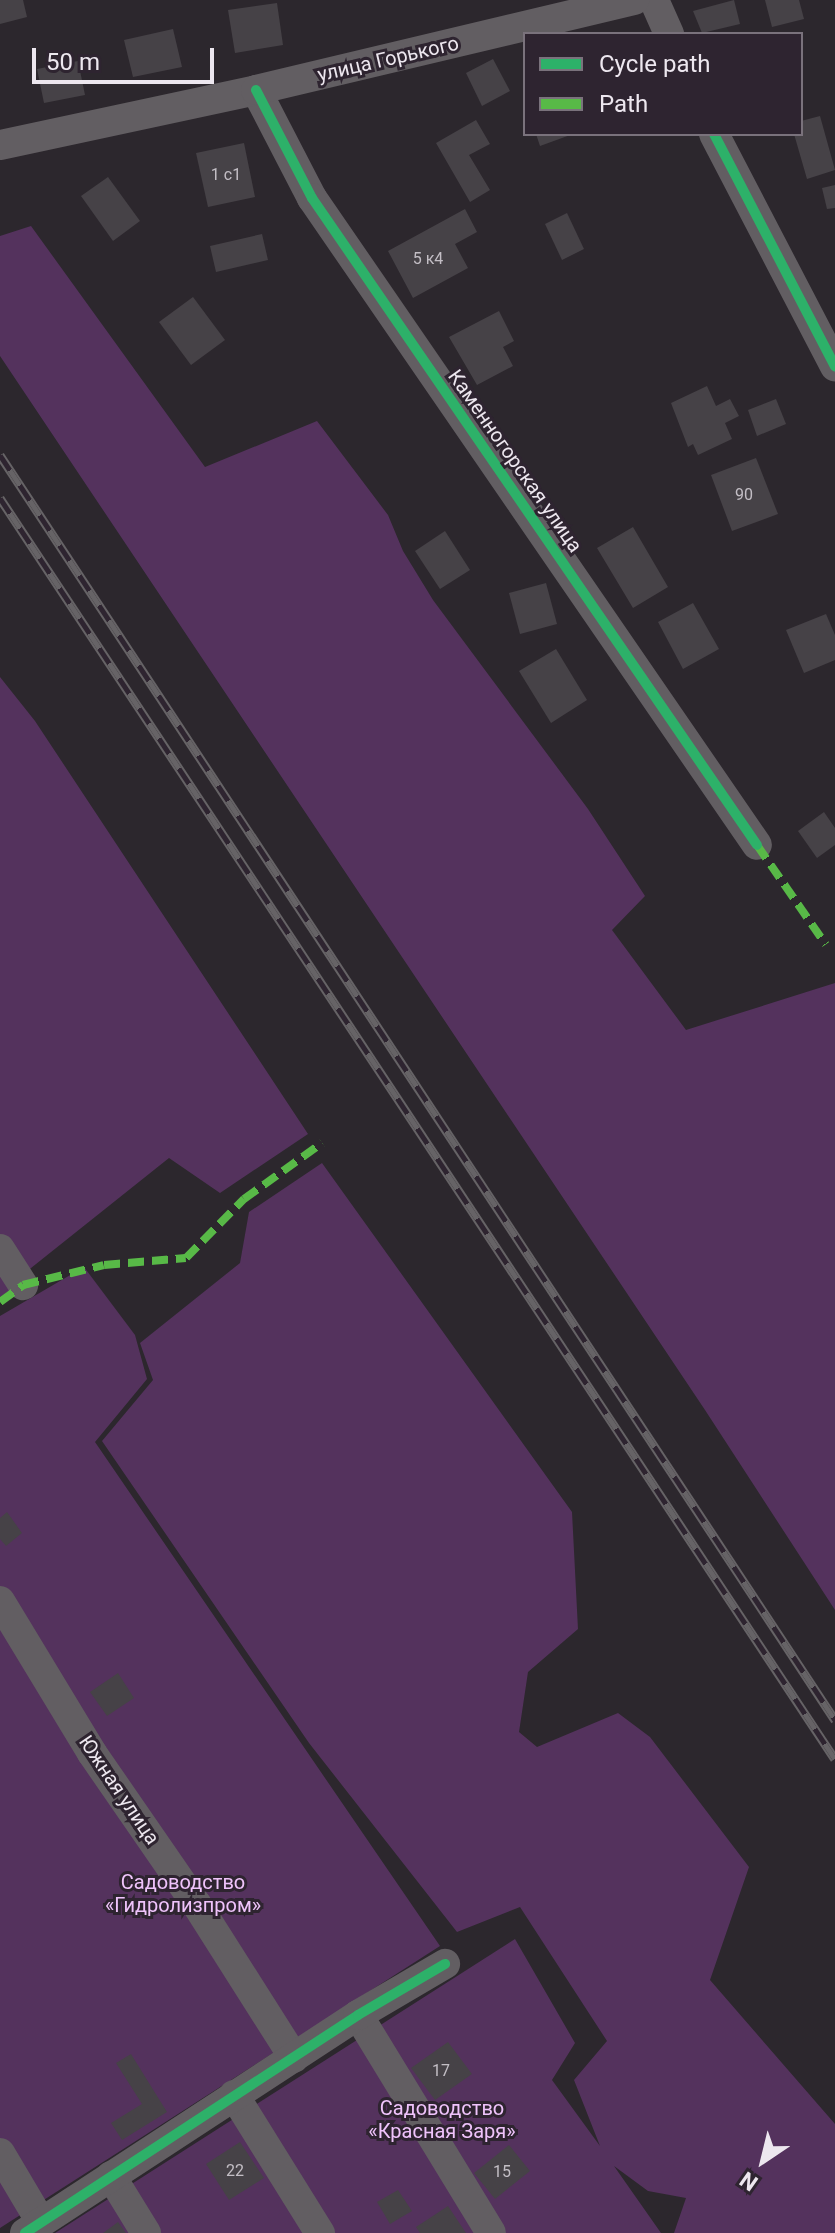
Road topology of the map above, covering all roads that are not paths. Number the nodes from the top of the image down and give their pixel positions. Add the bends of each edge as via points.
1 (634, 0) edge
2 (654, 0) edge
3 (668, 32) edge
4 (256, 90) junction
5 (715, 136) edge
6 (0, 145) edge
7 (835, 366) edge
8 (757, 845) dead end
9 (0, 1249) edge
10 (23, 1285) dead end
11 (0, 1601) edge
12 (445, 1964) dead end
13 (358, 2015) junction
14 (294, 2058) junction
15 (234, 2095) junction
16 (0, 2153) edge
17 (111, 2176) junction
18 (33, 2228) edge
19 (146, 2233) edge
20 (320, 2233) edge
21 (491, 2233) edge

1 - 4 street, улица Горького
2 - 3 street
4 - 6 street, улица Горького
4 - 8 street, Каменногорская улица via 312,198
5 - 7 street
9 - 10 street
11 - 14 street, Южная улица via 92,1753
12 - 13 street
13 - 14 street
13 - 21 street
14 - 15 street
15 - 17 street
15 - 20 street
16 - 18 street
17 - 18 street
17 - 19 street

